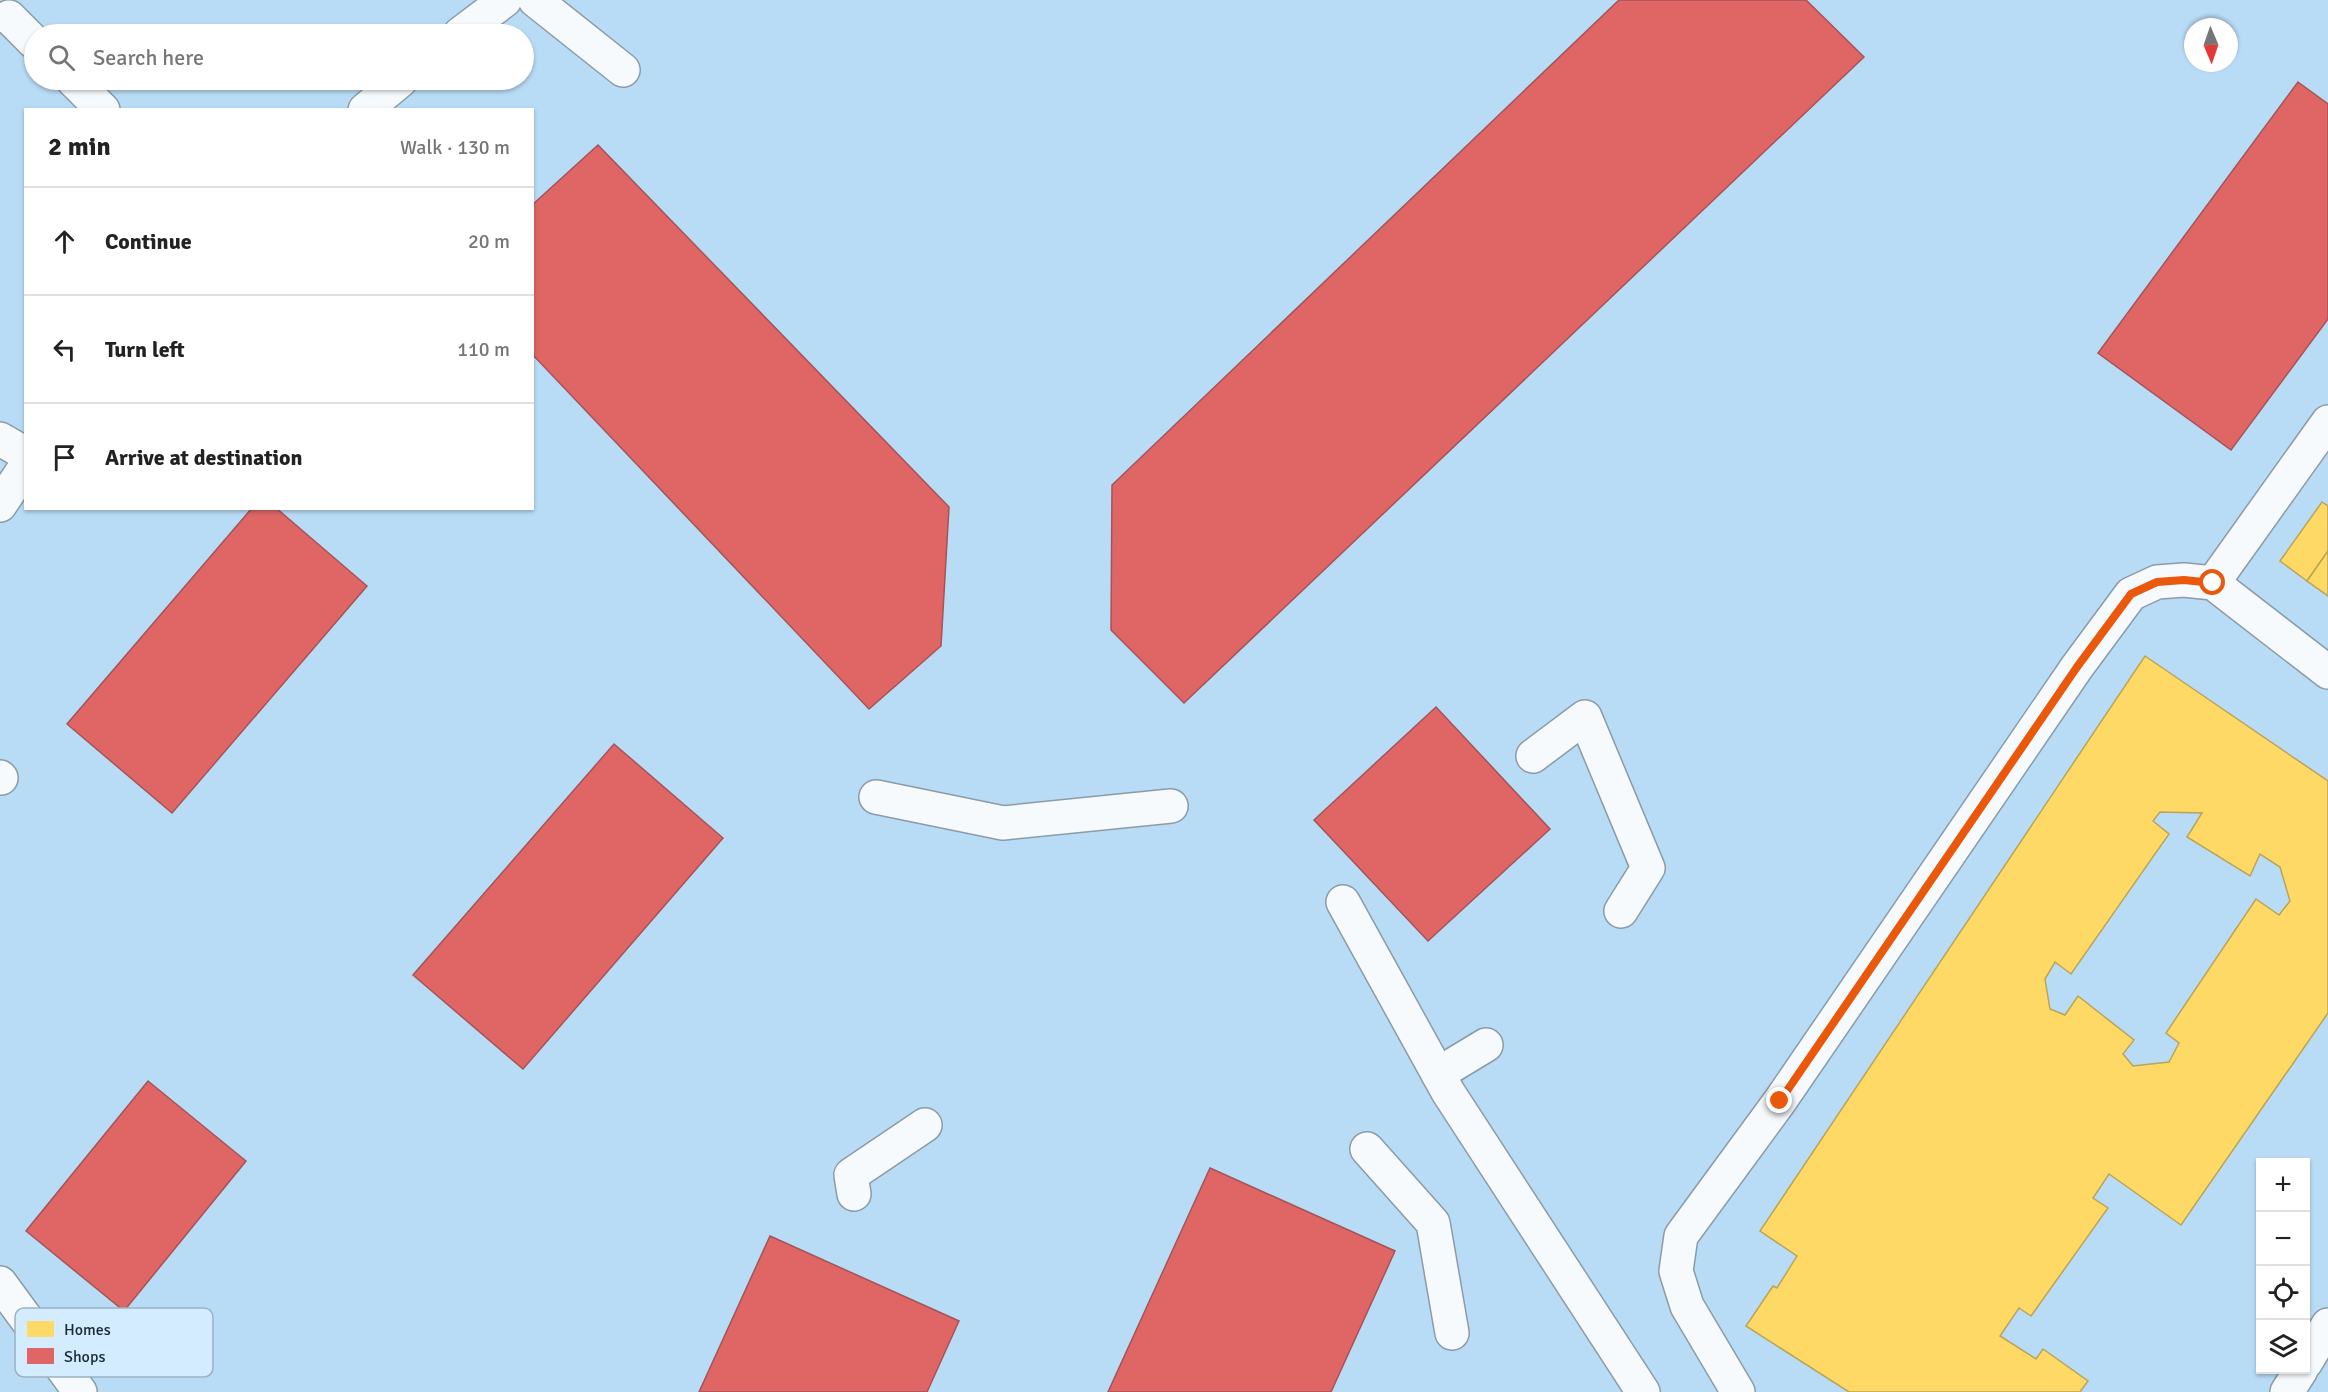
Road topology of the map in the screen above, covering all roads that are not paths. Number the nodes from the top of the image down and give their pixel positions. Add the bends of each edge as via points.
1 (505, 0) edge
2 (535, 0) edge
3 (9, 17) dead end
4 (473, 24) edge
5 (24, 32) edge
6 (623, 70) dead end
7 (83, 90) edge
8 (389, 90) edge
9 (101, 108) edge
10 (367, 108) edge
11 (2324, 435) edge
12 (0, 439) edge
13 (24, 453) edge
14 (24, 469) edge
15 (0, 506) edge
16 (2213, 583) junction
17 (2328, 672) edge
18 (1533, 756) dead end
19 (876, 797) dead end
20 (1171, 806) dead end
21 (1343, 903) dead end
22 (1621, 911) dead end
23 (1486, 1045) dead end
24 (1438, 1074) junction
25 (926, 1125) dead end
26 (1366, 1149) dead end
27 (854, 1194) dead end
28 (0, 1283) edge
29 (18, 1308) edge
30 (2328, 1325) edge
31 (1452, 1333) dead end
32 (2310, 1355) edge
33 (2298, 1374) edge
34 (69, 1377) edge
35 (80, 1392) edge
36 (1643, 1392) edge
37 (1738, 1392) edge
38 (2287, 1392) edge

1 - 4 main road
2 - 6 main road
3 - 5 main road
7 - 9 main road
8 - 10 main road
11 - 16 main road
12 - 13 main road
14 - 15 main road
16 - 17 main road
16 - 37 main road via 2157,582 2131,594 1780,1101 1681,1236 1676,1270 1687,1306
18 - 22 main road via 1586,717 1648,868
19 - 20 main road via 1003,823
21 - 24 main road
23 - 24 main road
24 - 36 main road
25 - 27 main road via 851,1175
26 - 31 main road via 1433,1223
28 - 29 main road
30 - 32 main road
33 - 38 main road
34 - 35 main road

